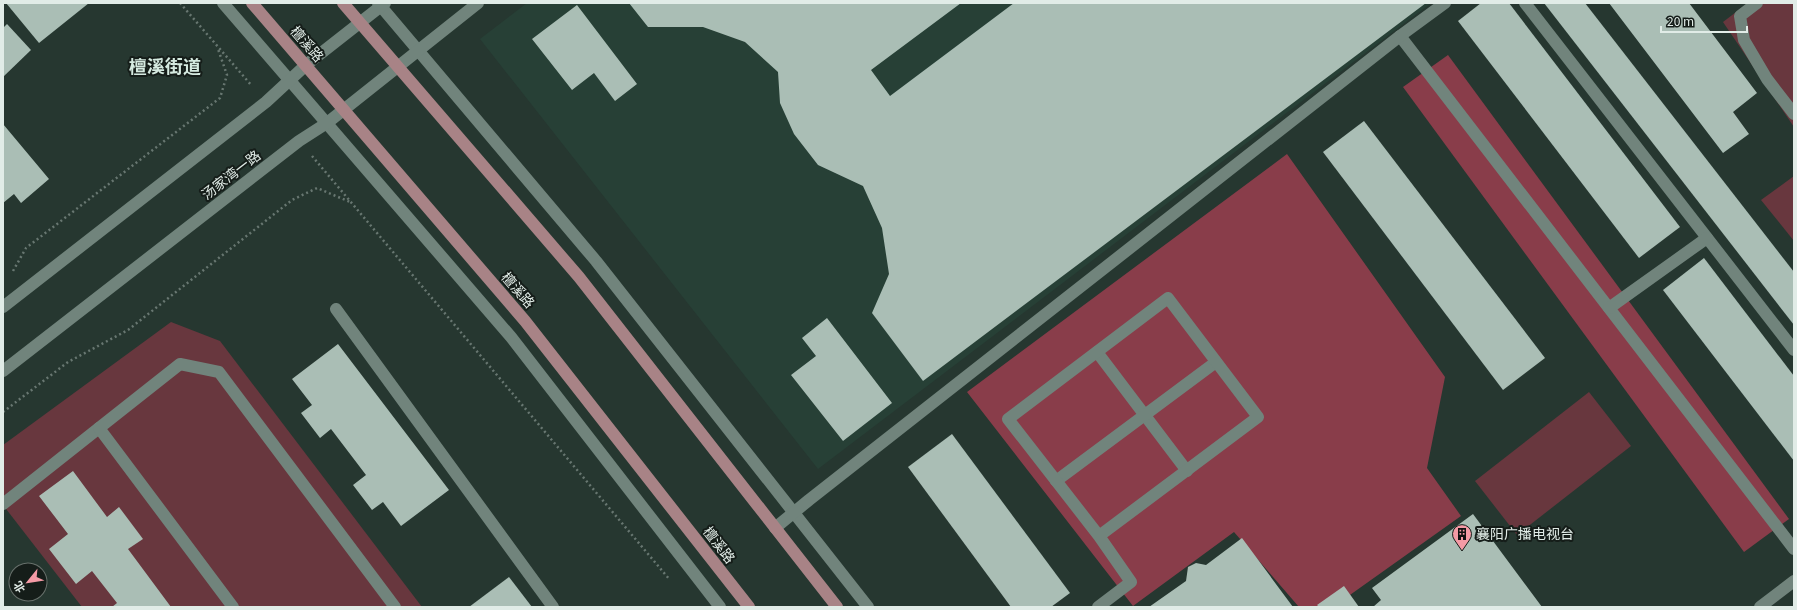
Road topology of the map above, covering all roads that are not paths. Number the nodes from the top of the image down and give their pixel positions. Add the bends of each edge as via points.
1 (223, 3) edge
2 (252, 3) edge
3 (343, 3) edge
4 (478, 3) edge
5 (1445, 3) edge
6 (1525, 3) edge
7 (1757, 3) edge
8 (381, 4) edge
9 (360, 22) junction
10 (1400, 36) junction
11 (419, 50) junction
12 (306, 65) junction
13 (398, 67) junction
14 (290, 80) junction
15 (343, 110) junction
16 (1794, 114) edge
17 (327, 123) junction
18 (1707, 238) junction
19 (3, 307) edge
20 (1609, 308) junction
21 (336, 309) dead end
22 (1794, 350) edge
23 (1097, 352) junction
24 (1216, 362) junction
25 (3, 372) edge
26 (1144, 414) junction
27 (99, 428) junction
28 (1187, 471) junction
29 (1056, 481) junction
30 (3, 504) edge
31 (794, 512) junction
32 (775, 528) junction
33 (1099, 536) junction
34 (1794, 549) edge
35 (1794, 581) edge
36 (233, 607) edge
37 (395, 607) edge
38 (553, 607) edge
39 (720, 607) edge
40 (748, 607) edge
41 (837, 607) edge
42 (868, 607) edge
43 (1098, 607) edge
44 (1760, 607) edge

1 - 14 street
2 - 12 main road, 檀溪路
3 - 9 main road
4 - 11 street, 汤家湾一路
5 - 10 street
6 - 18 street
7 - 16 street via 1740,16 1744,40 1767,80
8 - 9 street
8 - 11 street
9 - 12 street
9 - 13 main road
10 - 20 street
10 - 31 street
11 - 13 street, 汤家湾一路
11 - 31 street via 596,261
12 - 14 street
12 - 15 main road, 檀溪路
13 - 15 street, 汤家湾一路
13 - 32 main road via 579,277
14 - 17 street
14 - 19 street via 266,102
15 - 17 street, 汤家湾一路
15 - 40 main road, 檀溪路 via 525,321
17 - 25 street, 汤家湾一路 via 300,141
17 - 39 street via 511,337
18 - 20 street
18 - 22 street
20 - 34 street
21 - 38 street
23 - 24 street via 1168,298
23 - 26 street
23 - 29 street via 1008,419
24 - 26 street
24 - 28 street via 1258,417
26 - 28 street
26 - 29 street
27 - 30 street
27 - 36 street
27 - 37 street via 180,364 219,372
28 - 33 street
29 - 33 street
31 - 32 street
31 - 42 street
32 - 41 main road
33 - 43 street via 1131,582
35 - 44 street

